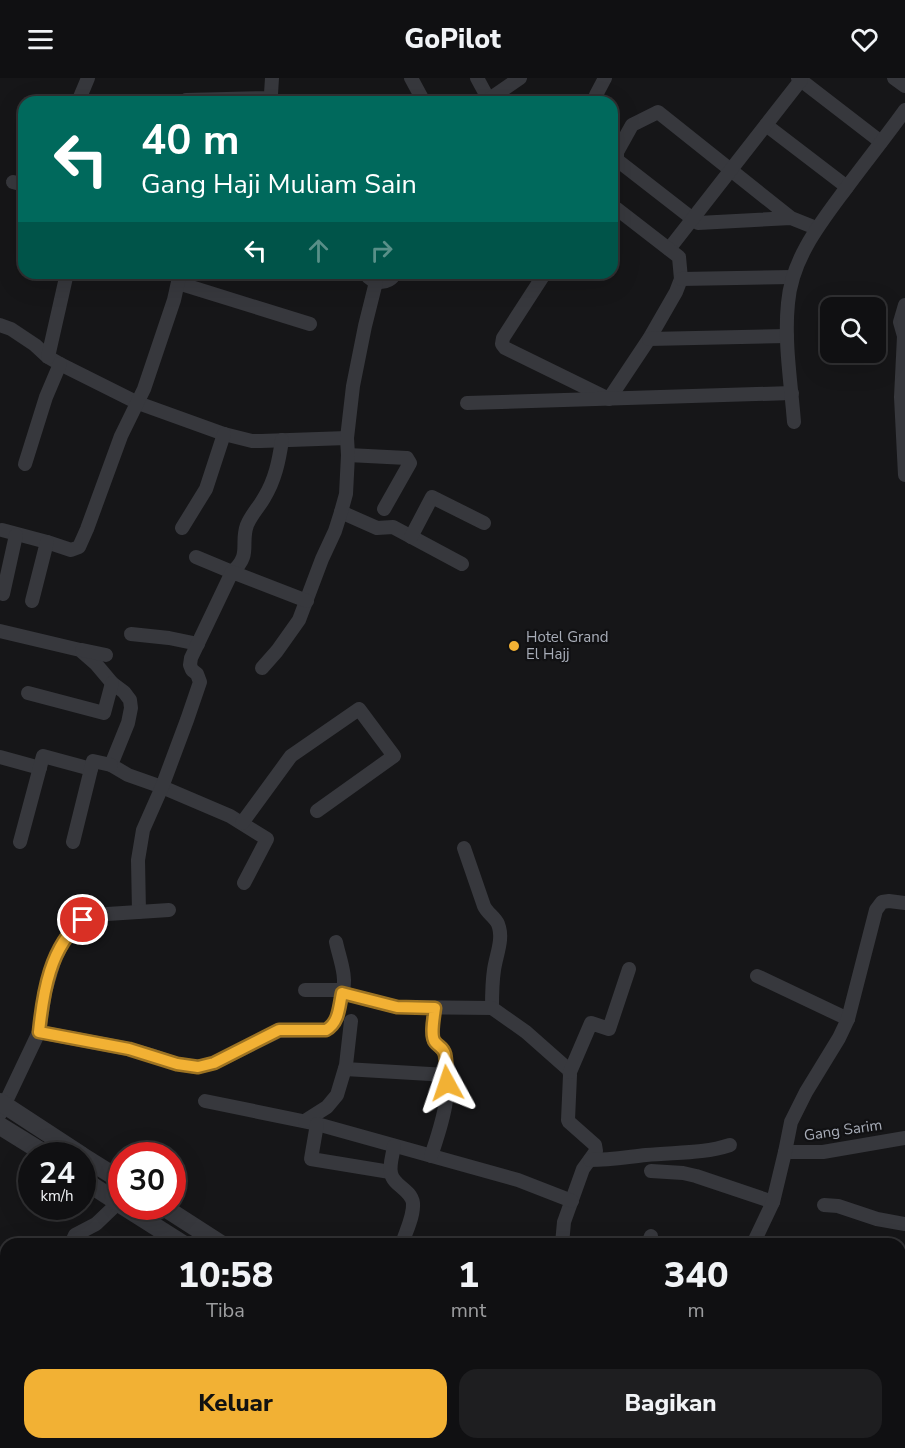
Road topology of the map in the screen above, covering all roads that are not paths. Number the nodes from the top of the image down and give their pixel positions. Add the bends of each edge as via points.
1 (88, 78) edge
2 (272, 78) edge
3 (411, 78) edge
4 (477, 78) edge
5 (520, 78) edge
6 (605, 78) edge
7 (894, 78) edge
8 (800, 79) edge
9 (905, 86) edge
10 (80, 96) edge
11 (270, 96) edge
12 (421, 96) edge
13 (486, 96) edge
14 (496, 96) edge
15 (596, 96) edge
16 (905, 110) edge
17 (766, 125) junction
18 (881, 142) junction
19 (618, 150) edge
20 (618, 161) edge
21 (731, 170) junction
22 (847, 187) junction
23 (618, 210) edge
24 (791, 218) junction
25 (692, 219) junction
26 (816, 228) junction
27 (669, 249) junction
28 (792, 277) junction
29 (66, 279) edge
30 (179, 279) edge
31 (182, 279) edge
32 (371, 279) edge
33 (378, 279) edge
34 (392, 279) edge
35 (541, 279) edge
36 (681, 279) junction
37 (905, 305) edge
38 (310, 324) dead end
39 (0, 325) edge
40 (787, 336) junction
41 (649, 339) junction
42 (48, 357) junction
43 (60, 364) junction
44 (792, 393) junction
45 (609, 399) junction
46 (138, 403) junction
47 (467, 403) dead end
48 (794, 422) dead end
49 (224, 434) junction
50 (347, 438) junction
51 (282, 440) junction
52 (348, 454) junction
53 (25, 464) dead end
54 (905, 475) edge
55 (384, 509) dead end
56 (341, 512) junction
57 (484, 523) dead end
58 (182, 528) dead end
59 (2, 530) dead end
60 (16, 535) junction
61 (411, 537) junction
62 (47, 542) junction
63 (196, 557) dead end
64 (462, 564) dead end
65 (232, 572) junction
66 (3, 594) dead end
67 (32, 601) dead end
68 (307, 601) junction
69 (0, 631) edge
70 (131, 634) dead end
71 (198, 644) junction
72 (80, 650) junction
73 (106, 655) dead end
74 (262, 668) dead end
75 (112, 683) junction
76 (28, 693) dead end
77 (0, 757) edge
78 (111, 765) junction
79 (40, 768) junction
80 (91, 769) junction
81 (162, 787) junction
82 (317, 811) dead end
83 (242, 824) junction
84 (20, 842) dead end
85 (72, 842) dead end
86 (464, 848) dead end
87 (244, 883) dead end
88 (905, 903) edge
89 (169, 910) dead end
90 (139, 912) junction
91 (336, 942) dead end
92 (629, 969) dead end
93 (757, 975) dead end
94 (305, 990) dead end
95 (343, 992) junction
96 (435, 1008) junction
97 (492, 1008) junction
98 (848, 1019) junction
99 (351, 1021) dead end
100 (39, 1032) junction
101 (345, 1069) junction
102 (570, 1072) junction
103 (447, 1075) junction
104 (205, 1101) dead end
105 (1, 1112) edge
106 (311, 1122) junction
107 (905, 1138) edge
108 (33, 1142) edge
109 (56, 1142) edge
110 (730, 1145) dead end
111 (394, 1146) junction
112 (785, 1152) junction
113 (431, 1156) junction
114 (590, 1160) junction
115 (651, 1171) dead end
116 (390, 1172) junction
117 (572, 1201) junction
118 (773, 1202) junction
119 (824, 1205) dead end
120 (108, 1214) edge
121 (146, 1220) edge
122 (184, 1220) edge
123 (905, 1224) edge
124 (74, 1238) edge
125 (174, 1238) edge
126 (212, 1238) edge
127 (404, 1238) edge
128 (563, 1238) edge
129 (756, 1238) edge

1 - 10 street
2 - 11 street
3 - 12 street
4 - 13 street
5 - 14 street
6 - 15 street
7 - 9 street
8 - 17 street
8 - 18 street
16 - 18 street
17 - 21 street
17 - 22 street
18 - 22 street
19 - 21 street via 632,125 658,112
20 - 25 street
21 - 24 street
21 - 25 street
22 - 26 street
23 - 27 street
24 - 25 street via 698,224
24 - 26 street
25 - 27 street
26 - 28 street
27 - 36 street via 679,257
28 - 36 street
28 - 40 street
29 - 42 street
30 - 46 street
31 - 38 street
32 - 50 street
33 - 34 street
35 - 45 street via 502,344
36 - 41 street
37 - 54 street via 900,322 904,336
39 - 42 street
40 - 41 street
40 - 44 street
41 - 45 street
42 - 43 street
43 - 46 street
43 - 53 street
44 - 45 street
44 - 48 street
45 - 47 street
46 - 49 street
46 - 62 street via 121,436 79,547 71,550
49 - 51 street via 252,441
49 - 58 street via 206,489
50 - 51 street
50 - 52 street
51 - 65 street via 270,487 247,526 241,564
52 - 55 street via 407,458 410,463
52 - 56 street
56 - 61 street via 377,528 393,527
56 - 68 street
57 - 61 street via 432,497
59 - 60 street
60 - 62 street
60 - 66 street
61 - 64 street
62 - 67 street
63 - 65 street
65 - 68 street
65 - 71 street
68 - 74 street via 292,632
69 - 72 street
70 - 71 street
71 - 81 street via 190,665 200,682
72 - 73 street
72 - 75 street
75 - 76 street via 104,713
75 - 78 street via 130,700 131,708
77 - 79 street
78 - 80 street via 93,761
78 - 81 street
79 - 80 street via 43,756
79 - 84 street
80 - 85 street
81 - 83 street
81 - 90 street via 143,830
82 - 83 street via 394,756 359,709 291,756
83 - 87 street via 267,839
86 - 97 street via 484,906 500,931
88 - 98 street via 882,902 876,910
89 - 90 street
90 - 100 street via 92,915 65,939 45,992
91 - 95 street
92 - 102 street via 609,1029 591,1023
93 - 98 street
94 - 95 street
95 - 96 street via 397,1007
95 - 100 street via 332,1027 279,1030 214,1063 198,1067
96 - 97 street
96 - 103 street via 434,1039 445,1054
97 - 102 street
98 - 112 street via 795,1112
99 - 101 street
100 - 105 street
101 - 103 street
101 - 106 street via 337,1095
102 - 114 street via 568,1120 595,1145
103 - 113 street via 447,1101
104 - 106 street
105 - 108 street
105 - 109 street
106 - 111 street
106 - 116 street via 311,1159
107 - 112 street, Gang Sarim via 823,1152
110 - 114 street via 705,1152
111 - 113 street
111 - 116 street
112 - 118 street
113 - 117 street via 518,1179
114 - 117 street
115 - 118 street via 696,1176
116 - 127 street via 413,1200
117 - 128 street
118 - 129 street
119 - 123 street
120 - 124 street
121 - 125 street
122 - 126 street

